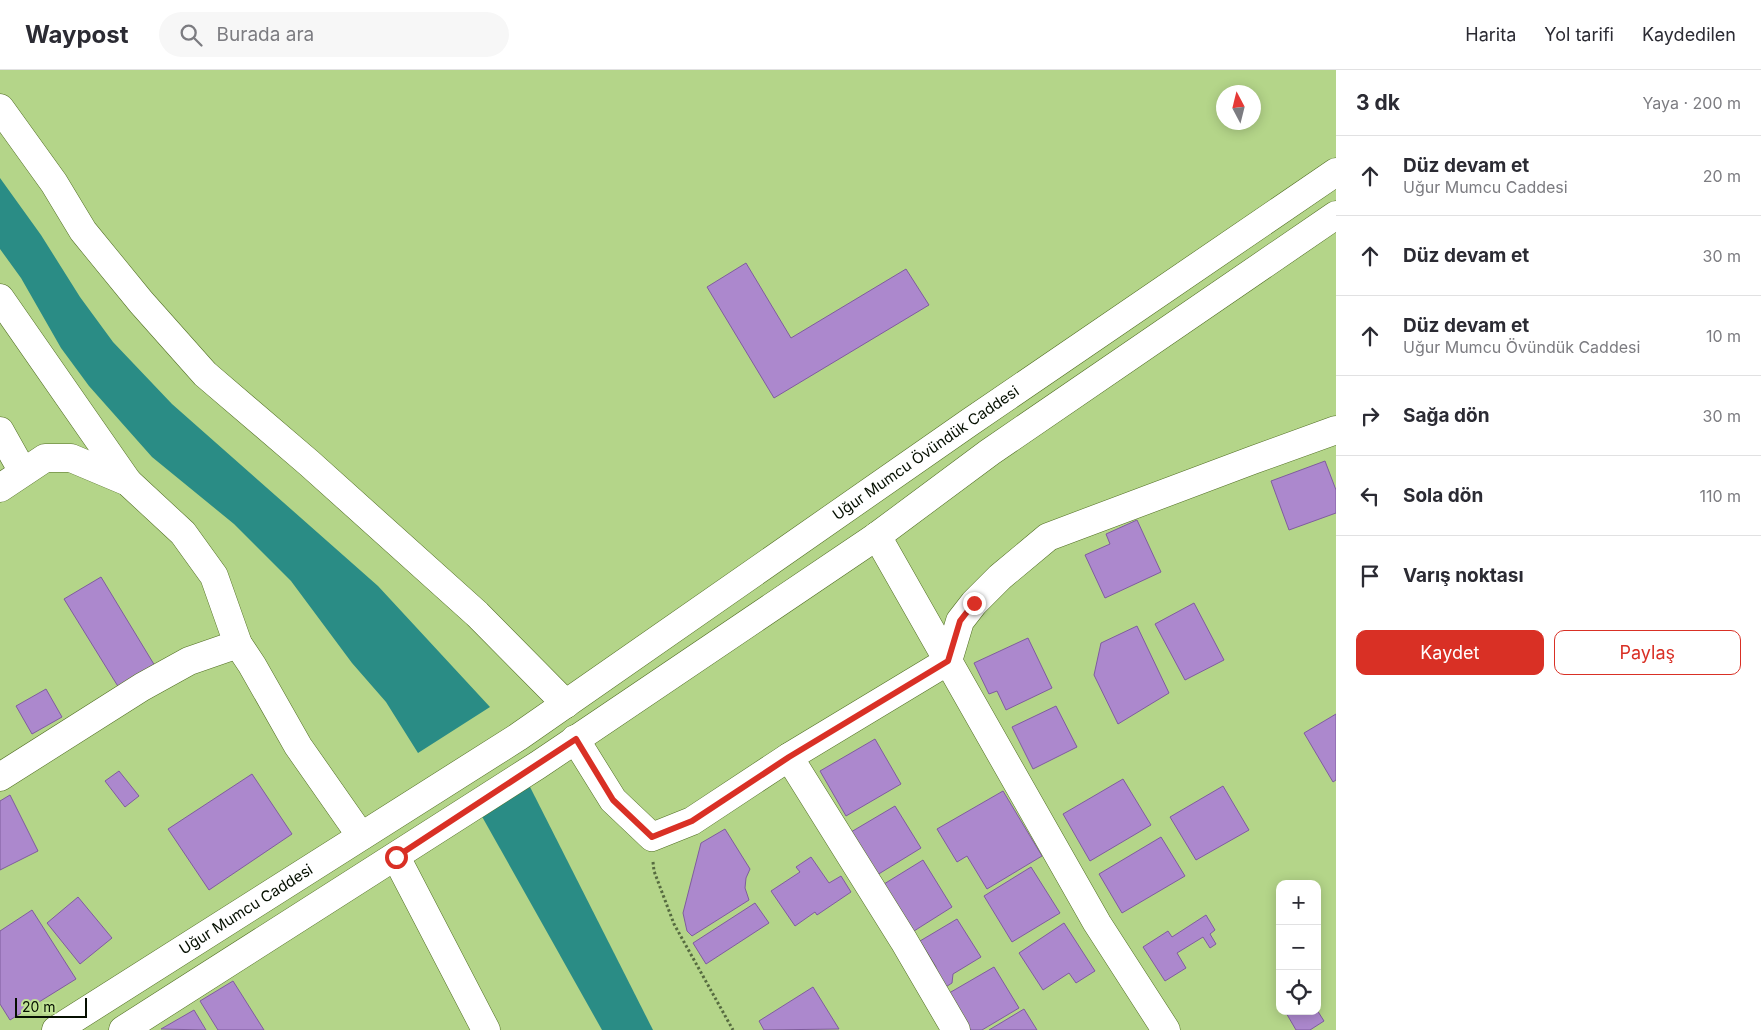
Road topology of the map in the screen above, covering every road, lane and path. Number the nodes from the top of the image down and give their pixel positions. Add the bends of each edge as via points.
1 (0, 108) edge
2 (1336, 172) edge
3 (1336, 215) edge
4 (0, 298) edge
5 (1336, 430) edge
6 (0, 431) edge
7 (23, 472) junction
8 (128, 482) junction
9 (0, 488) edge
10 (877, 536) junction
11 (238, 644) junction
12 (948, 661) junction
13 (566, 704) junction
14 (576, 739) junction
15 (789, 757) junction
16 (0, 778) edge
17 (435, 790) joint
18 (361, 836) junction
19 (652, 837) junction
20 (396, 857) junction
21 (56, 1030) edge
22 (123, 1030) edge
23 (486, 1030) edge
24 (733, 1030) edge
25 (956, 1030) edge
26 (1166, 1030) edge

1 - 13 street via 54,183 83,231 206,374 477,614
2 - 13 street, Uğur Mumcu Övündük Caddesi
3 - 10 street via 990,452
4 - 8 street
5 - 12 street via 1048,537 974,603 960,621
6 - 7 street
7 - 8 street via 45,458 70,458
7 - 9 street
8 - 11 street via 183,533 214,576
10 - 12 street
10 - 14 street
11 - 16 street via 189,661 142,687
11 - 18 street via 298,746
12 - 15 street
12 - 26 street via 1097,923
13 - 17 street, Uğur Mumcu Övündük Caddesi
14 - 19 street via 613,800
14 - 20 street
15 - 19 street via 692,821
15 - 25 street
17 - 18 street, Uğur Mumcu Caddesi
18 - 21 street, Uğur Mumcu Caddesi
19 - 24 path via 654,872 674,924
20 - 22 street
20 - 23 street

